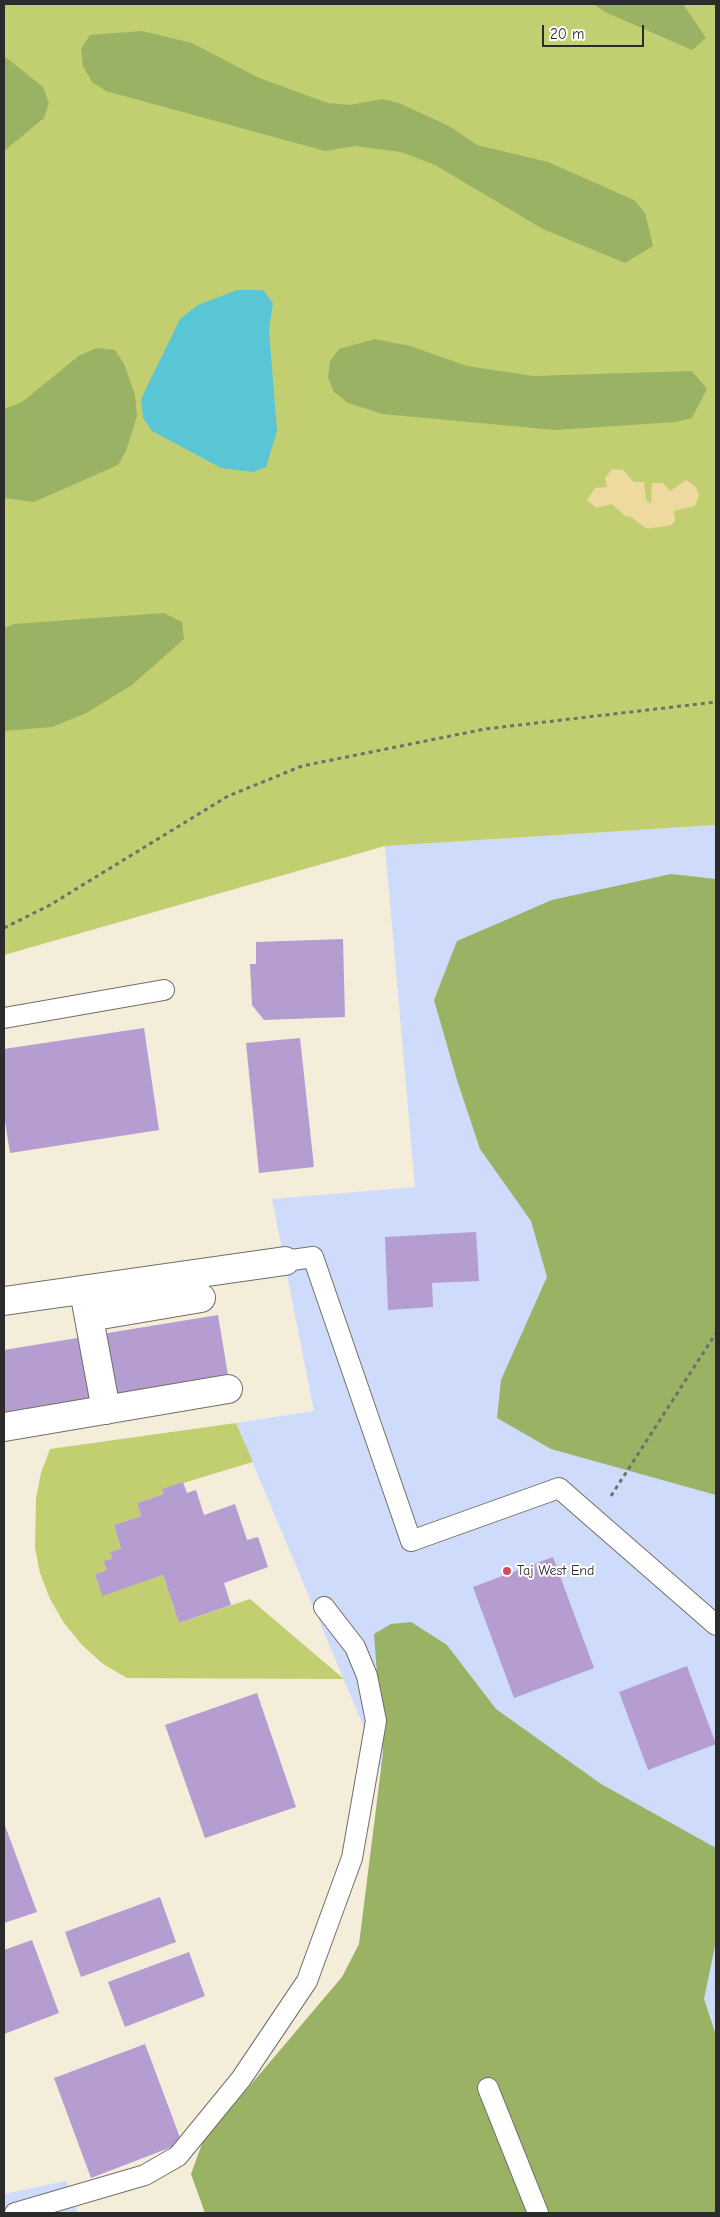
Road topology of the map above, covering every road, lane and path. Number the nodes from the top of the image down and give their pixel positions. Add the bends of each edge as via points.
1 (716, 702) edge
2 (4, 928) edge
3 (164, 990) dead end
4 (4, 1018) edge
5 (285, 1261) joint
6 (201, 1298) dead end
7 (4, 1301) edge
8 (87, 1304) junction
9 (716, 1333) edge
10 (228, 1389) dead end
11 (106, 1410) junction
12 (4, 1427) edge
13 (596, 1520) junction
14 (324, 1607) dead end
15 (716, 1625) edge
16 (488, 2088) dead end
17 (15, 2213) edge
18 (538, 2213) edge

1 - 2 path via 485,729 302,766 228,796 50,905
3 - 4 lane
5 - 8 street
5 - 13 lane via 313,1257 412,1541 559,1488
6 - 8 street
7 - 8 street
8 - 11 street
9 - 13 path
10 - 11 street
11 - 12 street
13 - 15 lane
14 - 17 lane via 354,1647 367,1676 376,1721 352,1858 306,1981 241,2079 178,2156 145,2174
16 - 18 lane

